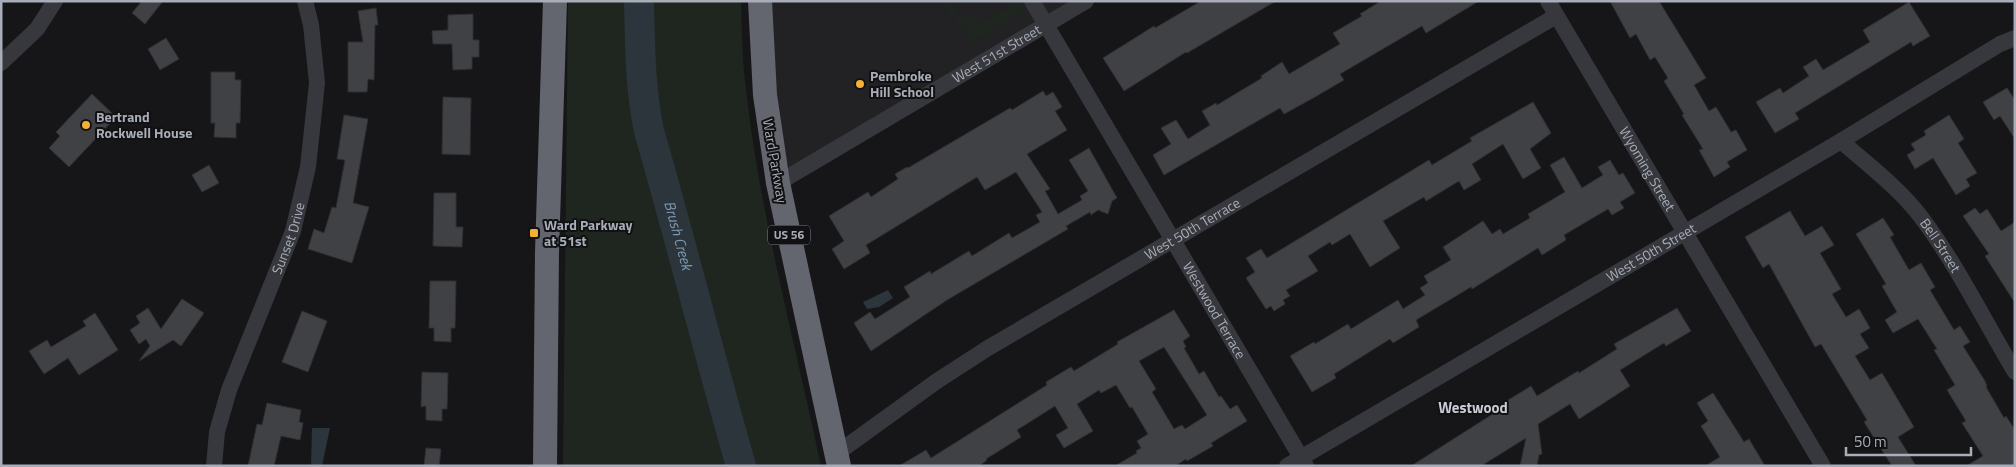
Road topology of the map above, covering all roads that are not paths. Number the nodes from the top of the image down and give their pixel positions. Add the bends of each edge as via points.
1 (54, 1) edge
2 (305, 1) edge
3 (555, 1) edge
4 (760, 1) edge
5 (1032, 1) edge
6 (1086, 1) edge
7 (1548, 1) edge
8 (1556, 16) junction
9 (1046, 25) junction
10 (2015, 38) edge
11 (1, 63) edge
12 (1841, 141) junction
13 (778, 183) junction
14 (1685, 231) junction
15 (1172, 240) junction
16 (2015, 372) edge
17 (838, 460) edge
18 (1304, 461) edge
19 (214, 466) edge
20 (545, 466) edge
21 (1287, 466) edge
22 (1823, 466) edge

1 - 11 street via 37,29
2 - 19 street, Sunset Drive via 317,83 308,167 293,231 229,390 217,432
3 - 20 highway via 547,252
4 - 13 highway, Ward Parkway / US 56 via 765,95
5 - 9 street, Westwood Terrace
6 - 9 street, West 51st Street
7 - 8 street, Wyoming Street
8 - 14 street, Wyoming Street
8 - 15 street, West 50th Terrace
9 - 13 street, West 51st Street
9 - 15 street, Westwood Terrace
10 - 12 street, West 50th Street
12 - 14 street, West 50th Street
12 - 16 street, Bell Street via 1889,183 1920,216
13 - 17 highway, Ward Parkway / US 56
14 - 18 street, West 50th Street
14 - 22 street, Wyoming Street
15 - 17 street, West 50th Terrace via 937,380
15 - 18 street, Westwood Terrace
18 - 21 street, West 50th Street

